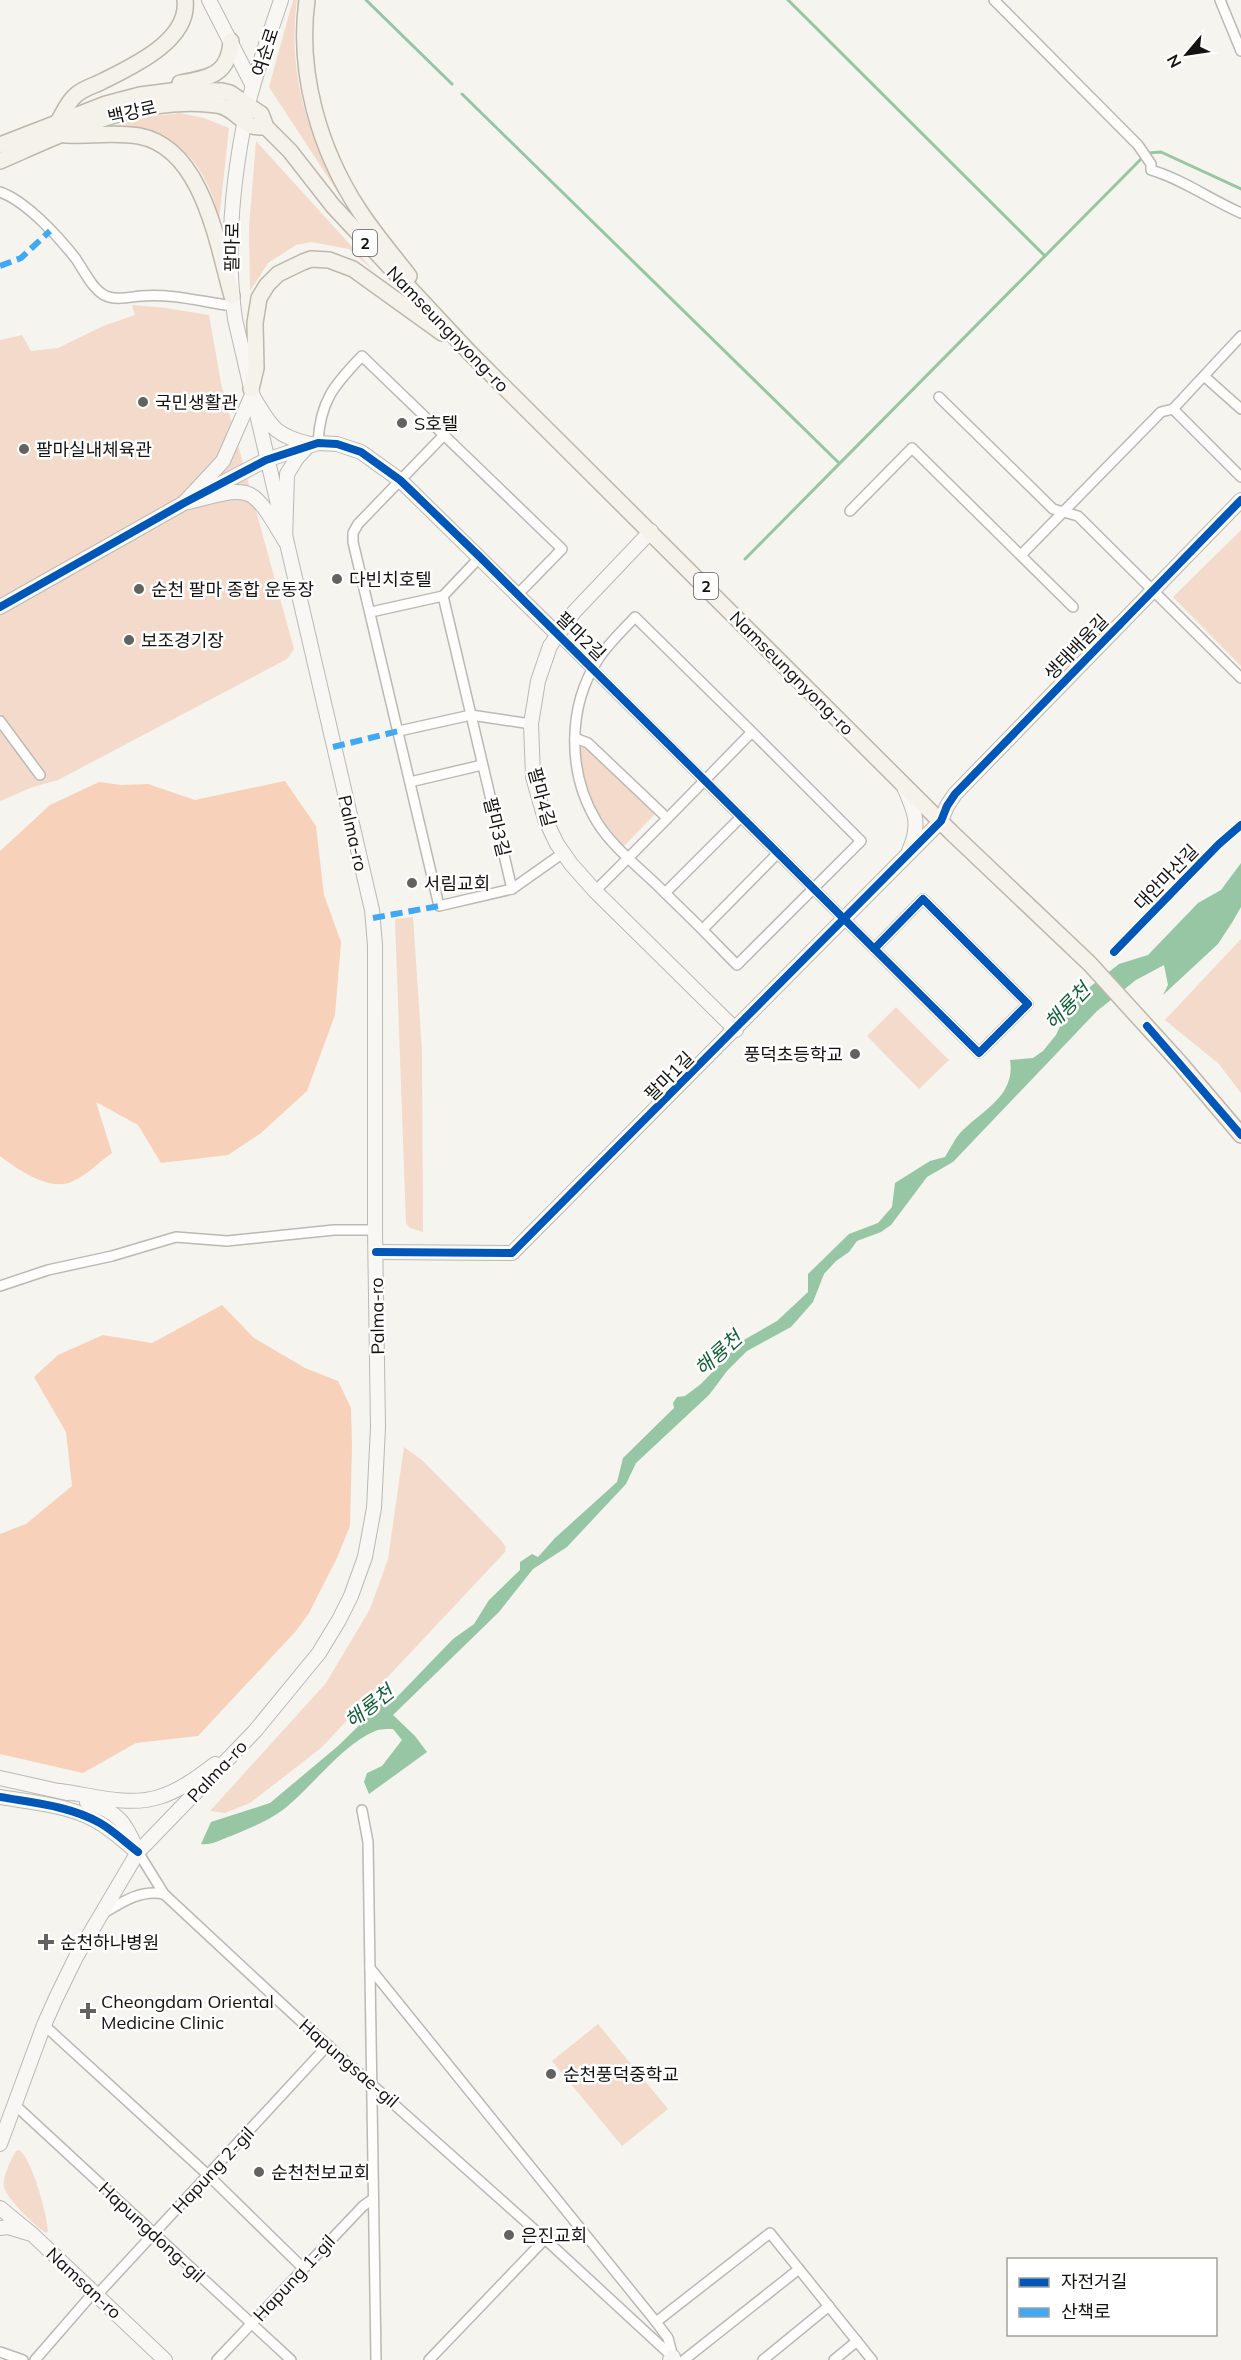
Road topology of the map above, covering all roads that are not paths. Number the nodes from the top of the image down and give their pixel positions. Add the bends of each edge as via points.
1 (185, 0) edge
2 (209, 0) edge
3 (282, 0) edge
4 (307, 0) edge
5 (994, 0) edge
6 (1220, 0) edge
7 (231, 41) junction
8 (1241, 51) edge
9 (253, 86) junction
10 (106, 104) junction
11 (248, 104) junction
12 (245, 120) junction
13 (266, 127) junction
14 (60, 128) junction
15 (0, 145) edge
16 (0, 161) edge
17 (0, 192) edge
18 (1241, 213) edge
19 (232, 301) junction
20 (1241, 336) edge
21 (470, 353) junction
22 (1208, 373) junction
23 (252, 392) junction
24 (939, 397) dead end
25 (1173, 409) junction
26 (1241, 410) edge
27 (444, 435) junction
28 (314, 443) junction
29 (266, 460) junction
30 (1241, 477) edge
31 (400, 480) junction
32 (1241, 500) edge
33 (184, 503) junction
34 (850, 511) dead end
35 (1063, 512) junction
36 (651, 531) junction
37 (285, 541) junction
38 (1021, 555) junction
39 (480, 557) junction
40 (1152, 590) junction
41 (518, 594) junction
42 (443, 596) junction
43 (0, 607) edge
44 (1073, 607) dead end
45 (370, 612) junction
46 (557, 634) junction
47 (592, 668) junction
48 (1241, 678) edge
49 (471, 715) junction
50 (0, 721) edge
51 (531, 724) junction
52 (399, 731) junction
53 (752, 732) junction
54 (574, 738) junction
55 (482, 765) junction
56 (40, 775) dead end
57 (705, 780) junction
58 (411, 782) junction
59 (904, 785) junction
60 (741, 817) junction
61 (667, 818) junction
62 (941, 821) junction
63 (563, 853) junction
64 (778, 853) junction
65 (907, 856) junction
66 (628, 858) junction
67 (814, 888) junction
68 (512, 889) junction
69 (595, 891) junction
70 (665, 893) junction
71 (845, 919) junction
72 (703, 929) junction
73 (874, 949) junction
74 (736, 1030) junction
75 (1241, 1135) edge
76 (375, 1230) junction
77 (376, 1252) junction
78 (0, 1286) edge
79 (242, 1745) junction
80 (0, 1778) edge
81 (60, 1791) junction
82 (0, 1797) edge
83 (362, 1810) dead end
84 (138, 1852) junction
85 (164, 1894) junction
86 (100, 1915) junction
87 (370, 1968) junction
88 (44, 2025) junction
89 (328, 2045) junction
90 (371, 2082) junction
91 (8, 2111) edge
92 (0, 2144) edge
93 (208, 2175) junction
94 (373, 2199) junction
95 (0, 2208) edge
96 (0, 2228) edge
97 (154, 2234) junction
98 (33, 2235) junction
99 (545, 2238) junction
100 (303, 2268) junction
101 (799, 2269) junction
102 (95, 2294) junction
103 (829, 2306) junction
104 (656, 2322) junction
105 (252, 2324) junction
106 (857, 2341) junction
107 (0, 2352) edge
108 (676, 2359) edge
109 (22, 2360) edge
110 (35, 2360) edge
111 (165, 2360) edge
112 (217, 2360) edge
113 (291, 2360) edge
114 (376, 2360) edge
115 (429, 2360) edge
116 (763, 2360) edge
117 (834, 2360) edge
118 (872, 2360) edge

1 - 14 main road via 185,16 172,37 141,60 75,95
2 - 7 street
3 - 9 street, 여순로
4 - 21 main road via 303,32 308,79 318,123 338,171 365,218
5 - 18 street via 1142,151 1151,170
6 - 8 street
7 - 9 street
7 - 10 main road via 225,64 209,77 122,92
9 - 11 street, 여순로
10 - 11 main road, 백강로 / 2 via 179,90 222,91
10 - 14 main road, 백강로 / 2
11 - 12 street, 팔마로
11 - 13 main road, Namseungnyong-ro / 2 via 261,114
12 - 13 main road, 백강로 / 2 via 253,126
12 - 14 main road, 백강로 / 2 via 219,105 171,104
12 - 19 street, 팔마로 via 233,195
13 - 21 main road, Namseungnyong-ro / 2 via 365,243
14 - 15 main road, 백강로 / 2
14 - 16 main road, 백강로
14 - 19 main road via 140,136 163,146 179,159 201,195
17 - 19 street via 13,198 46,227 106,296
19 - 23 street, 팔마로
20 - 22 street
21 - 23 main road via 353,269 329,260 311,259 278,274 260,298
21 - 36 main road, Namseungnyong-ro / 2
22 - 25 street
22 - 26 street
23 - 28 street via 283,437
23 - 29 street, Palma-ro
23 - 33 street via 223,461
24 - 35 street via 1053,509
25 - 30 street
25 - 35 street via 1161,412
27 - 28 street via 362,356 326,399
27 - 31 street
27 - 41 street via 562,549
28 - 29 street, 팔마2길
28 - 31 street, 팔마2길 via 337,444 361,452
28 - 37 street via 287,474
29 - 33 street, 팔마2길
29 - 37 street, Palma-ro
31 - 39 street, 팔마2길
31 - 45 street via 353,533
32 - 40 street, 생태배움길
33 - 37 street via 246,491 261,502
33 - 43 street
34 - 38 street via 912,448
35 - 38 street
35 - 40 street via 1078,516
36 - 46 street, 팔마4길
36 - 59 main road, Namseungnyong-ro / 2
37 - 76 street, Palma-ro via 372,910
38 - 44 street
39 - 41 street, 팔마2길
39 - 42 street
40 - 48 street
40 - 62 street, 생태배움길 via 955,794
41 - 46 street, 팔마2길
42 - 45 street
42 - 49 street, 팔마3길
45 - 52 street
46 - 47 street, 팔마2길
46 - 51 street, 팔마4길 via 538,681
47 - 53 street via 635,617
47 - 54 street via 578,710
47 - 57 street, 팔마2길
49 - 51 street
49 - 52 street
49 - 55 street, 팔마3길
50 - 56 street
51 - 63 street, 팔마4길 via 533,777 551,832
52 - 58 street
53 - 57 street
53 - 67 street via 861,841
54 - 61 street via 588,744
54 - 66 street via 579,777 592,811
55 - 58 street
55 - 68 street, 팔마3길
57 - 60 street, 팔마2길
57 - 61 street
58 - 68 street via 439,906
59 - 62 main road, Namseungnyong-ro / 2
59 - 65 street via 916,823
60 - 64 street, 팔마2길
60 - 70 street
61 - 66 street
62 - 65 street, 팔마1길
62 - 75 main road, Namseungnyong-ro / 2 via 1090,964
63 - 68 street
63 - 69 street, 팔마4길
64 - 67 street, 팔마2길
64 - 72 street
65 - 71 street, 팔마1길
66 - 69 street
66 - 70 street
67 - 71 street, 팔마2길
67 - 72 street via 737,965
69 - 74 street, 팔마4길
70 - 72 street
71 - 73 street, 팔마2길
71 - 74 street, 팔마1길
73 - 73 street, 팔마2길 via 979,1053 1028,1004 923,899
74 - 77 street, 팔마1길 via 512,1253
76 - 77 street, Palma-ro
76 - 78 street via 334,1230 227,1241 176,1237
77 - 79 street, Palma-ro via 377,1477 365,1557 351,1596 328,1640
79 - 81 street via 187,1784 159,1797 142,1801
79 - 84 street, Palma-ro
80 - 81 street
81 - 84 street via 107,1808 121,1820
82 - 84 street via 62,1808 88,1817
83 - 87 street via 368,1842
84 - 85 street, Hapungsae-gil
84 - 86 street, Palma-ro
85 - 86 street via 142,1894
85 - 89 street, Hapungsae-gil
86 - 88 street, Palma-ro
87 - 90 street
87 - 104 street
88 - 91 street, Palma-ro
88 - 93 street
89 - 90 street, Hapungsae-gil
89 - 93 street, Hapung 2-gil
90 - 94 street
90 - 99 street, Hapungsae-gil
91 - 92 street, Palma-ro
91 - 97 street, Hapungdong-gil
93 - 97 street, Hapung 2-gil
93 - 100 street
94 - 100 street, Hapung 1-gil
94 - 114 street
95 - 98 street, Namsan-ro
96 - 98 street
97 - 102 street, Hapung 2-gil
97 - 105 street, Hapungdong-gil
98 - 102 street, Namsan-ro
99 - 108 street, Hapungsae-gil
99 - 115 street
100 - 105 street, Hapung 1-gil
101 - 103 street
101 - 104 street via 770,2233
101 - 108 street
102 - 110 street, Hapung 2-gil
102 - 111 street, Namsan-ro
103 - 106 street
103 - 116 street
104 - 108 street
105 - 112 street, Hapung 1-gil
105 - 113 street, Hapungdong-gil
106 - 117 street
106 - 118 street
107 - 109 street

